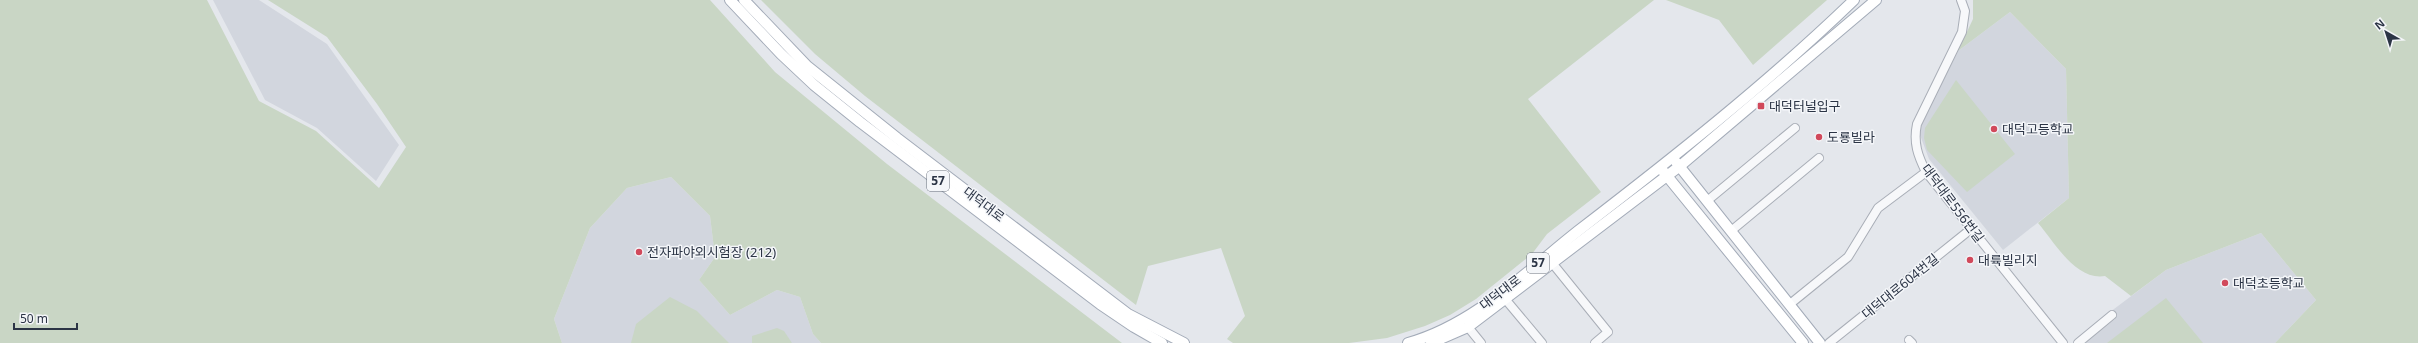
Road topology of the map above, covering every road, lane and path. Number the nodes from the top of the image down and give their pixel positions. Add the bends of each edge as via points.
1 (730, 0) edge
2 (744, 0) edge
3 (1854, 0) edge
4 (1876, 0) edge
5 (1961, 0) edge
6 (1795, 128) dead end
7 (1673, 157) junction
8 (1819, 158) dead end
9 (1680, 166) junction
10 (1660, 167) junction
11 (1926, 172) junction
12 (1667, 176) junction
13 (1707, 200) junction
14 (1971, 229) junction
15 (1731, 231) junction
16 (1553, 264) junction
17 (1506, 300) junction
18 (1790, 304) junction
19 (2112, 315) dead end
20 (1468, 327) junction
21 (1162, 343) edge
22 (1184, 343) edge
23 (1408, 343) edge
24 (1432, 343) edge
25 (1482, 343) edge
26 (1542, 343) edge
27 (1595, 343) edge
28 (1804, 343) edge
29 (1820, 343) edge
30 (1829, 343) edge
31 (2063, 343) edge
32 (2078, 343) edge

1 - 21 main road, 대덕대로 / 57 via 781,54 860,122 1100,304
2 - 22 main road, 대덕대로 / 57 via 807,66 897,138 1128,314
3 - 7 main road, 대덕대로 via 1818,35
4 - 9 main road, 대덕대로
5 - 11 street, 대덕대로556번길 via 1965,11 1962,32 1916,131 1917,154
6 - 13 street
7 - 9 main road
7 - 10 main road, 대덕대로 / 57
8 - 15 street
9 - 12 main road, 대덕대로 / 57
9 - 13 main road
10 - 12 main road
10 - 23 main road, 대덕대로 / 57 via 1482,306 1446,327
11 - 14 street, 대덕대로556번길
11 - 18 street via 1878,208 1848,257
12 - 16 main road, 대덕대로 / 57
12 - 28 main road
13 - 15 main road
14 - 30 street, 대덕대로604번길
14 - 31 street, 대덕대로556번길
15 - 18 main road
16 - 17 main road, 대덕대로 / 57
16 - 27 street via 1608,332
17 - 20 main road, 대덕대로 / 57
17 - 26 street
18 - 29 main road
19 - 32 street
20 - 24 main road, 대덕대로 / 57
20 - 25 street

